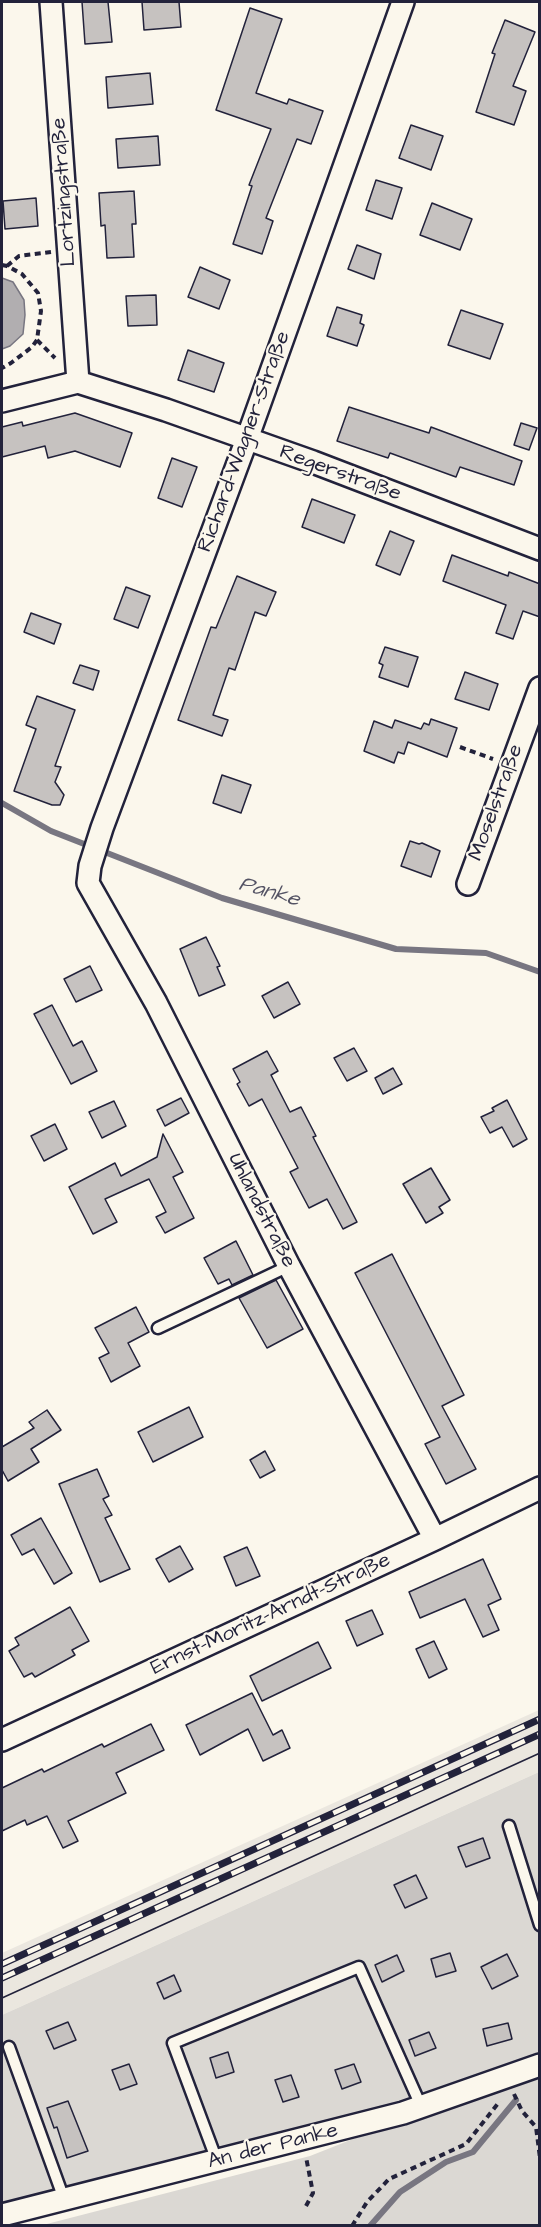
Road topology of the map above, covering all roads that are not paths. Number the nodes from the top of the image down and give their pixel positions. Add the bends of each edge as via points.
1 (51, 2) edge
2 (403, 2) edge
3 (78, 382) junction
4 (2, 401) edge
5 (247, 439) junction
6 (540, 549) edge
7 (540, 688) edge
8 (89, 875) joint
9 (468, 884) dead end
10 (289, 1266) junction
11 (158, 1328) dead end
12 (540, 1488) edge
13 (435, 1539) junction
14 (4, 1734) edge
15 (509, 1826) dead end
16 (540, 1924) edge
17 (9, 2047) dead end
18 (540, 2065) edge
19 (421, 2106) junction
20 (217, 2161) junction
21 (64, 2199) junction
22 (2, 2215) edge

1 - 3 street, Lortzingstraße
2 - 5 street, Richard-Wagner-Straße
3 - 4 street
3 - 5 street, Regerstraße
5 - 6 street, Regerstraße
5 - 8 street, Richard-Wagner-Straße via 102,828
7 - 9 street, Moselstraße
8 - 10 street, Uhlandstraße
10 - 11 lane
10 - 13 street, Uhlandstraße
12 - 13 street, Ernst-Moritz-Arndt-Straße
13 - 14 street, Ernst-Moritz-Arndt-Straße
15 - 16 lane
17 - 21 lane
18 - 19 street, An der Panke
19 - 20 street, An der Panke
19 - 20 lane via 358,1967 173,2043
20 - 21 street, An der Panke
21 - 22 street, An der Panke

